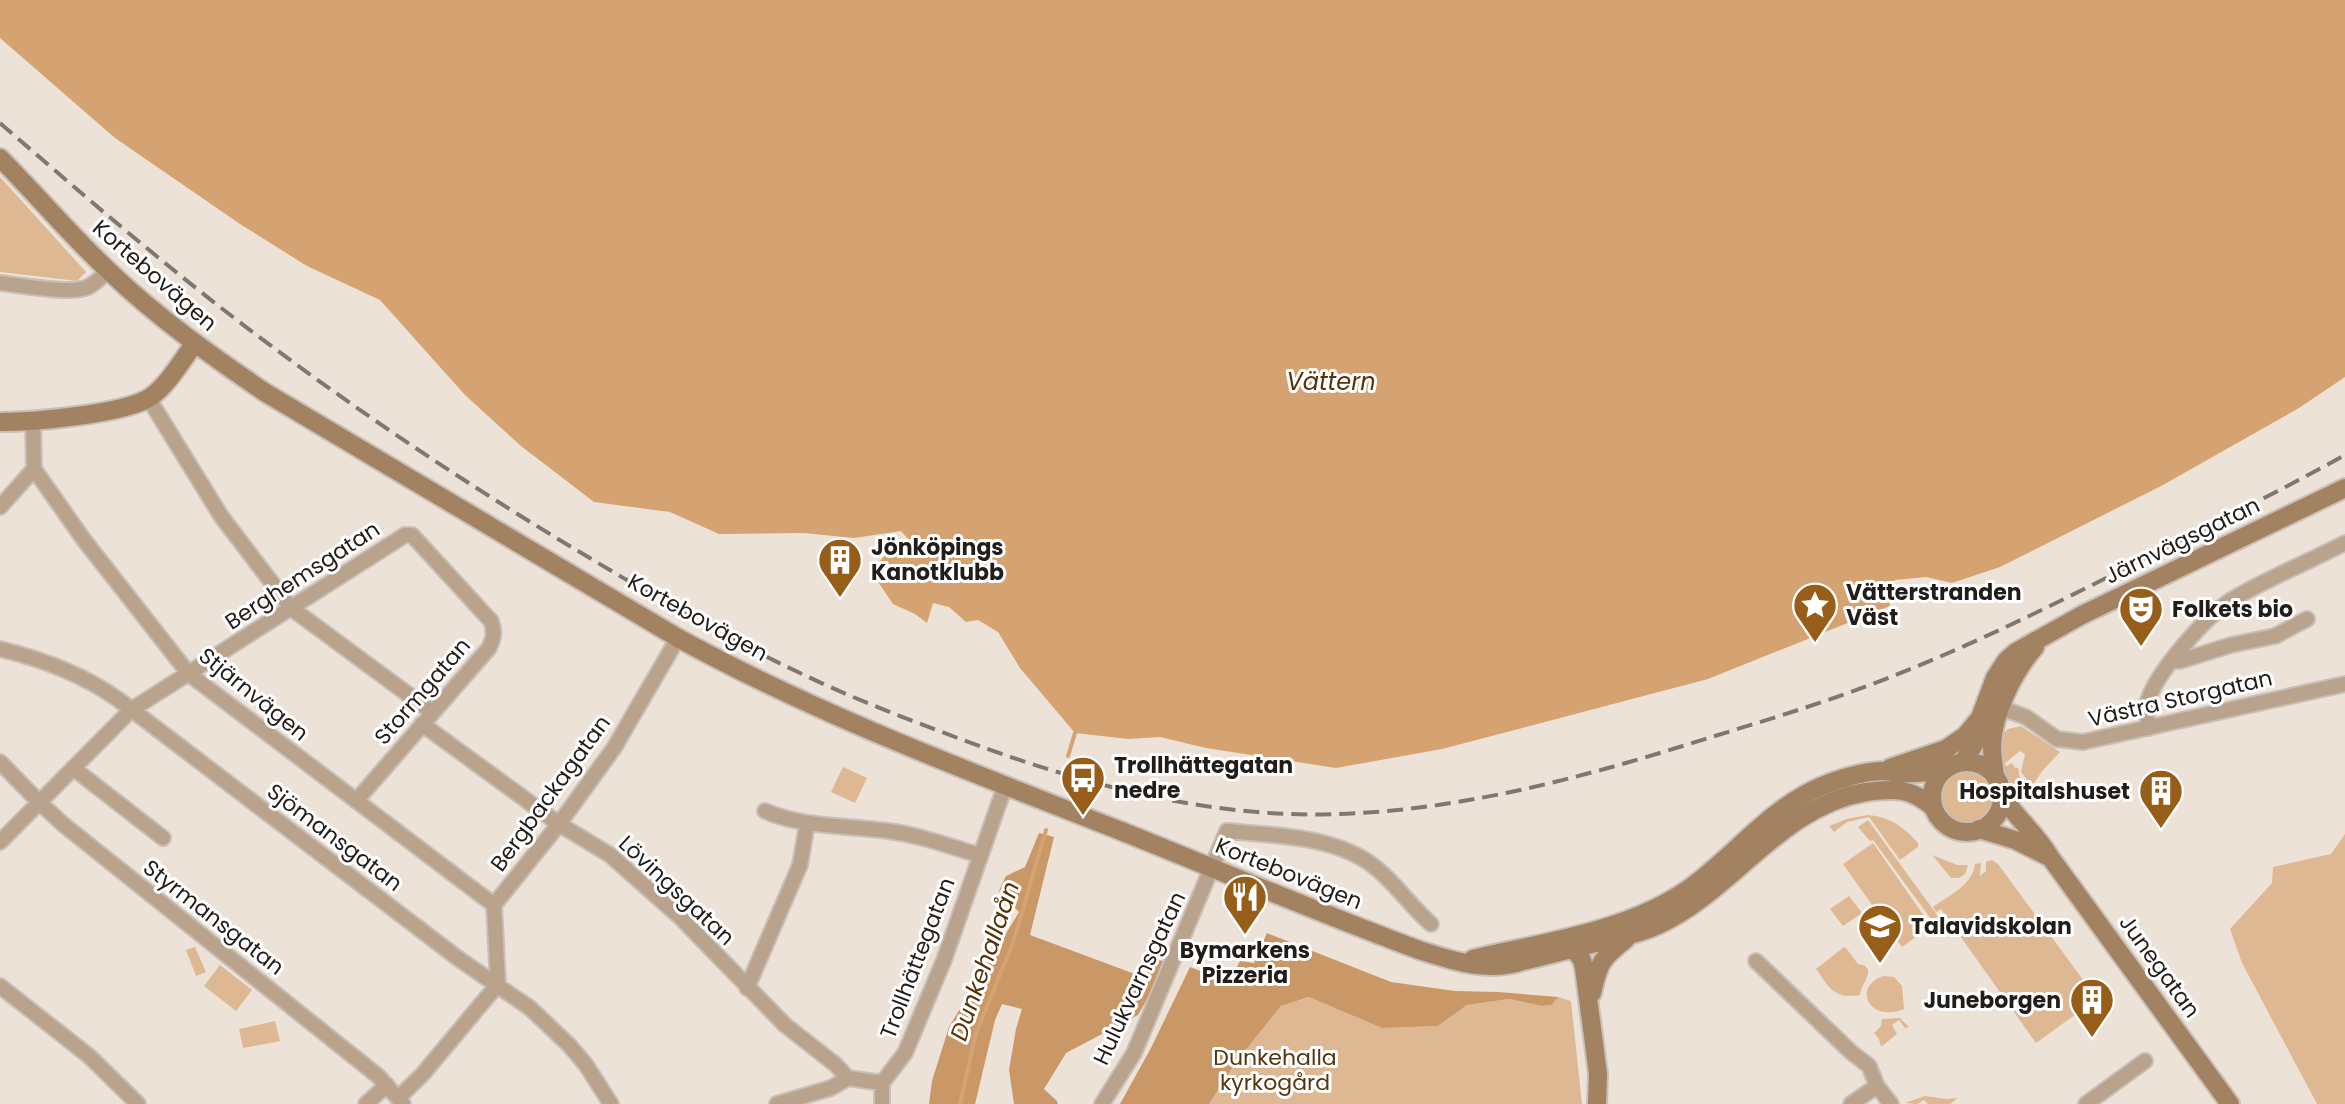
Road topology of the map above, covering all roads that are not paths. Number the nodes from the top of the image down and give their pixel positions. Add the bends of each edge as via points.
1 (0, 158) edge
2 (108, 271) junction
3 (0, 283) edge
4 (195, 343) junction
5 (149, 399) junction
6 (0, 422) edge
7 (33, 422) junction
8 (34, 469) junction
9 (2345, 488) edge
10 (0, 507) edge
11 (412, 535) joint
12 (2345, 543) edge
13 (291, 608) junction
14 (2307, 619) dead end
15 (678, 638) junction
16 (0, 649) edge
17 (2171, 661) junction
18 (189, 674) junction
19 (2345, 684) edge
20 (1989, 709) junction
21 (131, 710) junction
22 (427, 718) junction
23 (2149, 728) junction
24 (0, 762) edge
25 (1955, 765) junction
26 (73, 768) junction
27 (1881, 771) junction
28 (1005, 786) junction
29 (1998, 786) junction
30 (356, 801) junction
31 (39, 802) junction
32 (1934, 808) junction
33 (765, 811) dead end
34 (559, 824) junction
35 (807, 824) junction
36 (1979, 829) junction
37 (163, 838) dead end
38 (0, 842) edge
39 (979, 855) junction
40 (2050, 857) junction
41 (1213, 868) junction
42 (494, 905) junction
43 (1431, 924) dead end
44 (1632, 935) junction
45 (1575, 949) junction
46 (1756, 961) dead end
47 (1463, 962) junction
48 (498, 984) junction
49 (0, 986) edge
50 (747, 988) junction
51 (1588, 1007) junction
52 (2145, 1061) dead end
53 (848, 1078) junction
54 (882, 1083) junction
55 (387, 1085) junction
56 (1877, 1086) junction
57 (400, 1101) edge
58 (138, 1104) edge
59 (366, 1104) edge
60 (611, 1104) edge
61 (777, 1104) edge
62 (882, 1104) edge
63 (1102, 1104) edge
64 (1597, 1104) edge
65 (1851, 1104) edge
66 (1891, 1104) edge
67 (2086, 1104) edge
68 (2230, 1104) edge

1 - 2 street, Kortebovägen
2 - 3 street via 83,289
2 - 4 street, Kortebovägen
4 - 5 street
4 - 15 street, Kortebovägen via 266,393
5 - 7 street
5 - 13 street, Lövingsgatan via 221,516
6 - 7 street
7 - 8 street
8 - 10 street
8 - 18 street, Stjärnvägen
9 - 20 street, Järnvägsgatan via 2042,639
11 - 13 street, Berghemsgatan
11 - 22 street, Stormgatan via 494,629 489,648
12 - 17 street via 2233,600
13 - 18 street, Berghemsgatan
13 - 22 street, Lövingsgatan
14 - 17 street via 2275,636
15 - 28 street, Kortebovägen via 856,725
15 - 34 street, Bergbackagatan via 614,748
16 - 21 street, Sjömansgatan via 103,689
17 - 23 street via 2146,706
18 - 21 street, Berghemsgatan
18 - 30 street, Stjärnvägen
19 - 23 street, Västra Storgatan
20 - 23 street, Västra Storgatan via 2026,717 2066,742
20 - 25 street, Järnvägsgatan via 1980,735
20 - 27 street via 1946,749
20 - 29 street, Järnvägsgatan
21 - 26 street, Berghemsgatan
21 - 48 street, Sjömansgatan
22 - 30 street, Stormgatan
22 - 34 street, Lövingsgatan
24 - 31 street, Styrmansgatan
25 - 27 street, Kortebovägen via 1922,773
25 - 29 street via 1984,766
25 - 32 street via 1941,773 1934,786
26 - 31 street, Berghemsgatan
26 - 37 street
27 - 45 street, Kortebovägen via 1834,781 1802,796 1687,890
28 - 39 street, Trollhättegatan
28 - 41 street, Kortebovägen
29 - 36 street via 1999,809
29 - 40 street, Junegatan
30 - 42 street, Stjärnvägen
31 - 38 street, Berghemsgatan
31 - 55 street, Styrmansgatan
32 - 36 street via 1952,828
32 - 44 street, Kortebovägen via 1917,794 1900,790 1836,799 1786,828 1685,911
33 - 35 street
34 - 42 street, Bergbackagatan
34 - 50 street, Lövingsgatan via 645,884
35 - 39 street via 891,831
35 - 50 street via 800,865
36 - 40 street, Junegatan
39 - 54 street, Trollhättegatan via 905,1053
40 - 68 street, Junegatan
41 - 43 street, Hulukvarnsgatan via 1227,831 1313,842 1370,863
41 - 47 street, Kortebovägen via 1390,940
41 - 63 street, Hulukvarnsgatan via 1134,1053
42 - 48 street, Bergbackagatan
44 - 45 street, Kortebovägen
44 - 51 street via 1598,966
45 - 47 street, Kortebovägen
45 - 47 street, Kortebovägen via 1507,966
45 - 51 street via 1582,960
46 - 56 street via 1867,1063
48 - 57 street
48 - 60 street, Sjömansgatan via 554,1028
49 - 58 street via 89,1056
50 - 53 street, Lövingsgatan
51 - 64 street
52 - 67 street
53 - 54 street
53 - 61 street
54 - 62 street
55 - 57 street, Styrmansgatan
55 - 59 street
56 - 65 street
56 - 66 street

